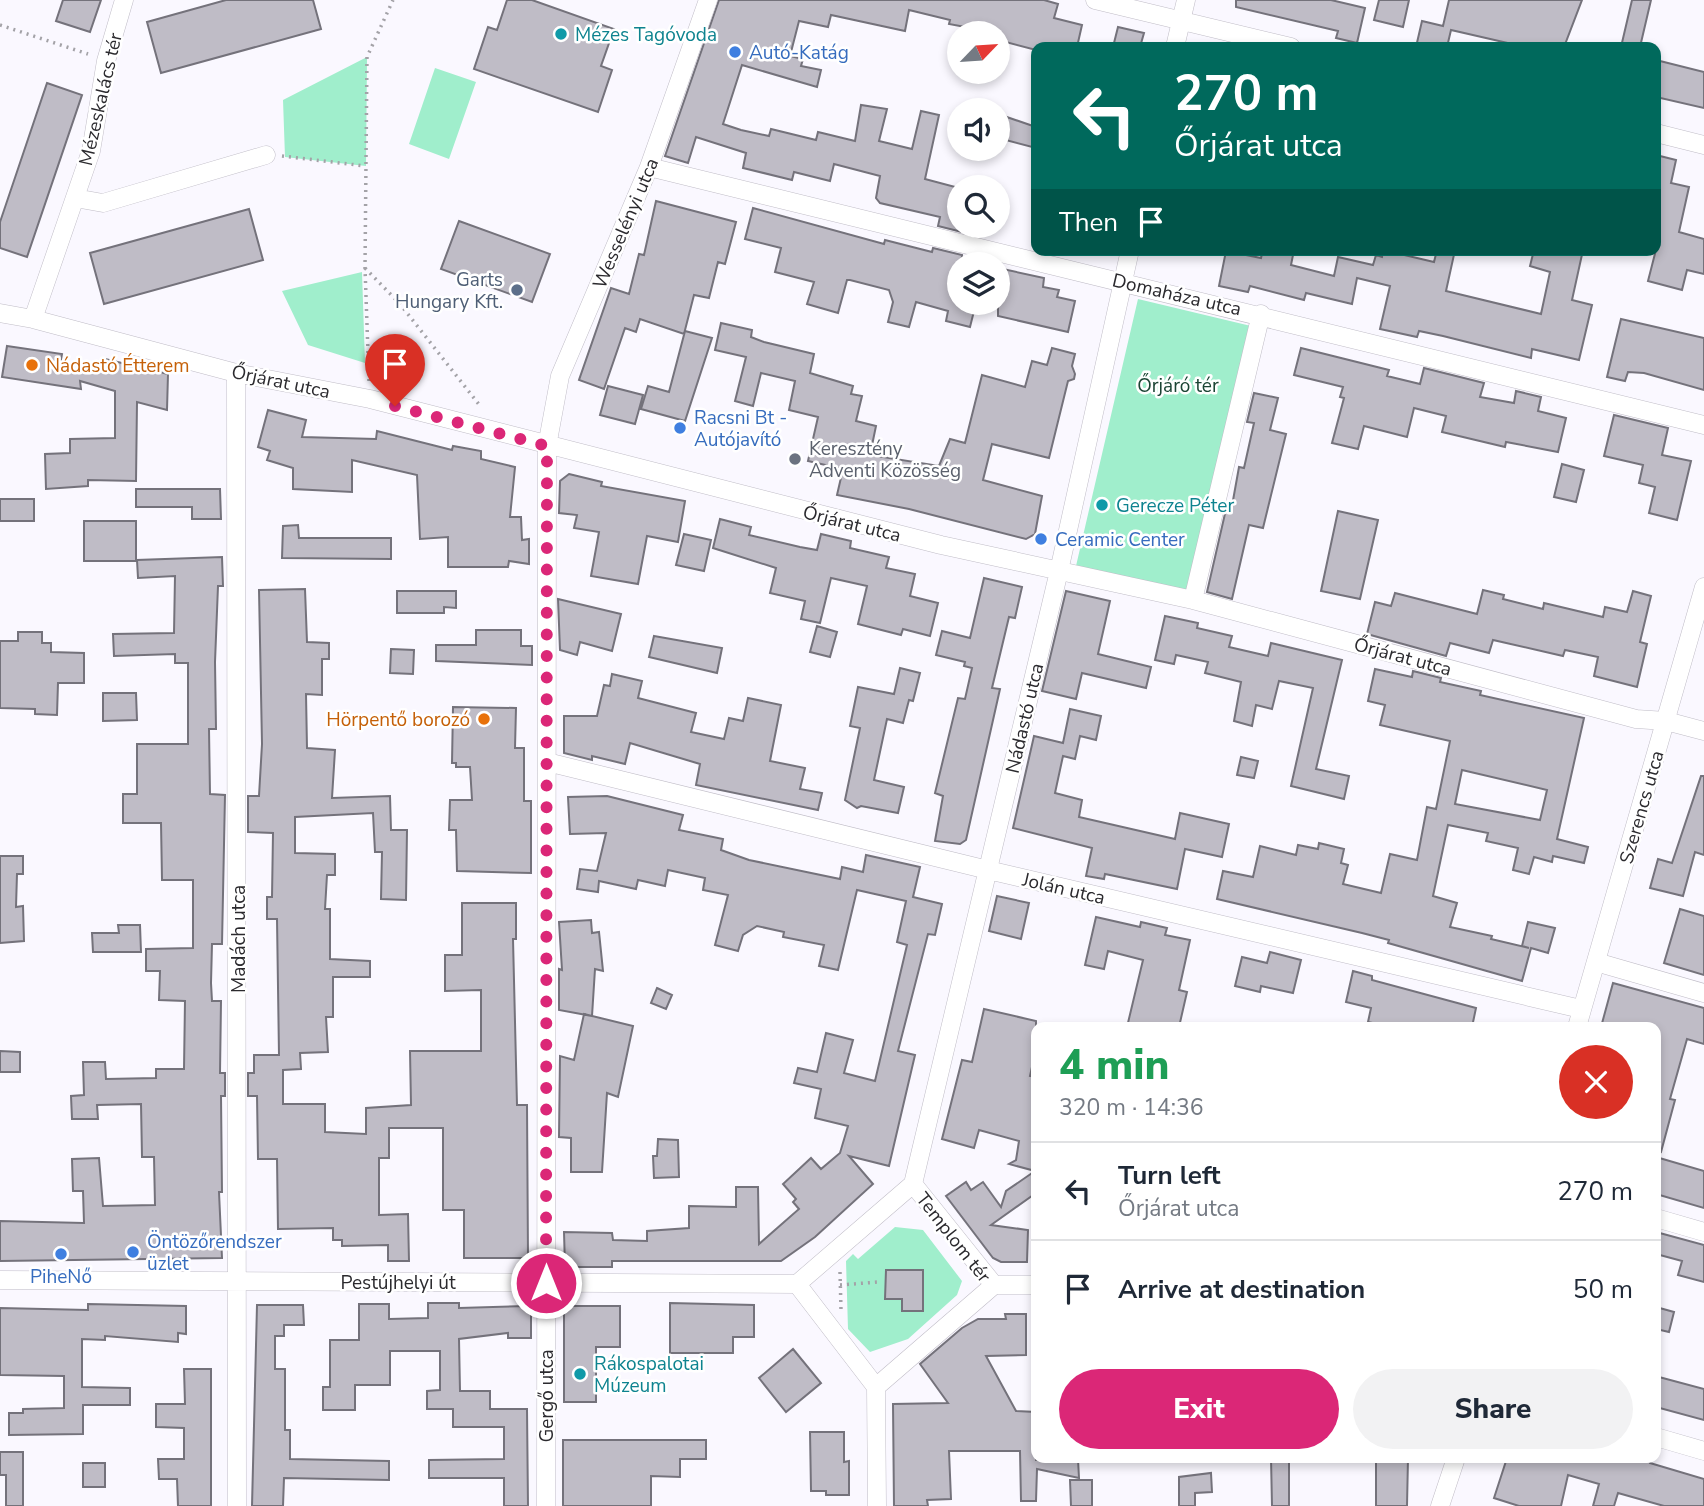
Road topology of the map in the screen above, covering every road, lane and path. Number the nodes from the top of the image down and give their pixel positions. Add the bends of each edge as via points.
1 (124, 0) edge
2 (393, 0) edge
3 (708, 0) edge
4 (1095, 0) edge
5 (1186, 0) edge
6 (1180, 22) junction
7 (0, 25) edge
8 (1176, 42) edge
9 (1269, 42) edge
10 (106, 61) junction
11 (1661, 134) edge
12 (1704, 145) edge
13 (266, 155) joint
14 (366, 166) junction
15 (649, 167) junction
16 (75, 198) junction
17 (1129, 256) edge
18 (365, 268) junction
19 (1123, 282) junction
20 (0, 313) edge
21 (1261, 314) junction
22 (33, 319) junction
23 (236, 373) junction
24 (370, 399) junction
25 (1704, 425) edge
26 (496, 433) junction
27 (547, 446) junction
28 (1059, 571) junction
29 (1704, 587) edge
30 (1193, 600) junction
31 (1666, 721) junction
32 (1704, 732) edge
33 (547, 762) junction
34 (988, 870) junction
35 (1596, 962) junction
36 (1704, 993) edge
37 (1581, 1009) junction
38 (1578, 1022) edge
39 (913, 1184) junction
40 (1661, 1219) edge
41 (1704, 1232) edge
42 (839, 1248) junction
43 (0, 1280) edge
44 (239, 1281) junction
45 (878, 1282) dead end
46 (546, 1283) junction
47 (797, 1284) junction
48 (841, 1285) junction
49 (994, 1285) junction
50 (1031, 1285) edge
51 (842, 1344) junction
52 (876, 1387) junction
53 (1661, 1438) edge
54 (1704, 1451) edge
55 (1454, 1463) edge
56 (237, 1506) edge
57 (546, 1506) edge
58 (877, 1506) edge
59 (1440, 1506) edge

1 - 10 street, Mézeskalács tér
2 - 14 path via 367,57
3 - 15 street, Wesselényi utca
4 - 6 street
5 - 6 street
6 - 8 street
6 - 9 street
7 - 10 path
10 - 16 street, Mézeskalács tér via 91,151
11 - 12 street
13 - 14 path
13 - 16 street via 103,203
14 - 18 path
15 - 19 street, Domaháza utca
15 - 27 street, Wesselényi utca via 560,376
16 - 22 street, Mézeskalács tér
17 - 19 street, Nádastó utca
18 - 24 path
18 - 26 path via 400,304
19 - 21 street, Domaháza utca
19 - 28 street, Nádastó utca
20 - 22 street, Őrjárat utca
21 - 25 street, Domaháza utca
21 - 30 street
22 - 23 street, Őrjárat utca
23 - 24 street, Őrjárat utca
23 - 44 street, Madách utca
24 - 26 street, Őrjárat utca
26 - 27 street, Őrjárat utca
27 - 28 street, Őrjárat utca
27 - 33 street, Gergő utca
28 - 30 street, Őrjárat utca
28 - 34 street, Nádastó utca
29 - 31 street, Szerencs utca
30 - 31 street, Őrjárat utca via 1636,719
31 - 32 street, Őrjárat utca
31 - 35 street, Szerencs utca
33 - 34 street, Jolán utca
33 - 46 street, Gergő utca
34 - 37 street, Jolán utca
34 - 39 street, Nádastó utca
35 - 36 street
35 - 37 street, Szerencs utca
37 - 38 street, Szerencs utca
39 - 42 street, Templom tér
39 - 49 street, Templom tér
40 - 41 street
42 - 47 street, Templom tér
42 - 48 path
43 - 44 street, Pestújhelyi út
44 - 46 street, Pestújhelyi út
44 - 56 street, Madách utca
45 - 48 path
46 - 47 street, Pestújhelyi út
46 - 57 street, Gergő utca
47 - 51 street
48 - 51 path
49 - 50 street
49 - 52 street, Templom tér
51 - 52 street
52 - 58 street
53 - 54 street
55 - 59 street

